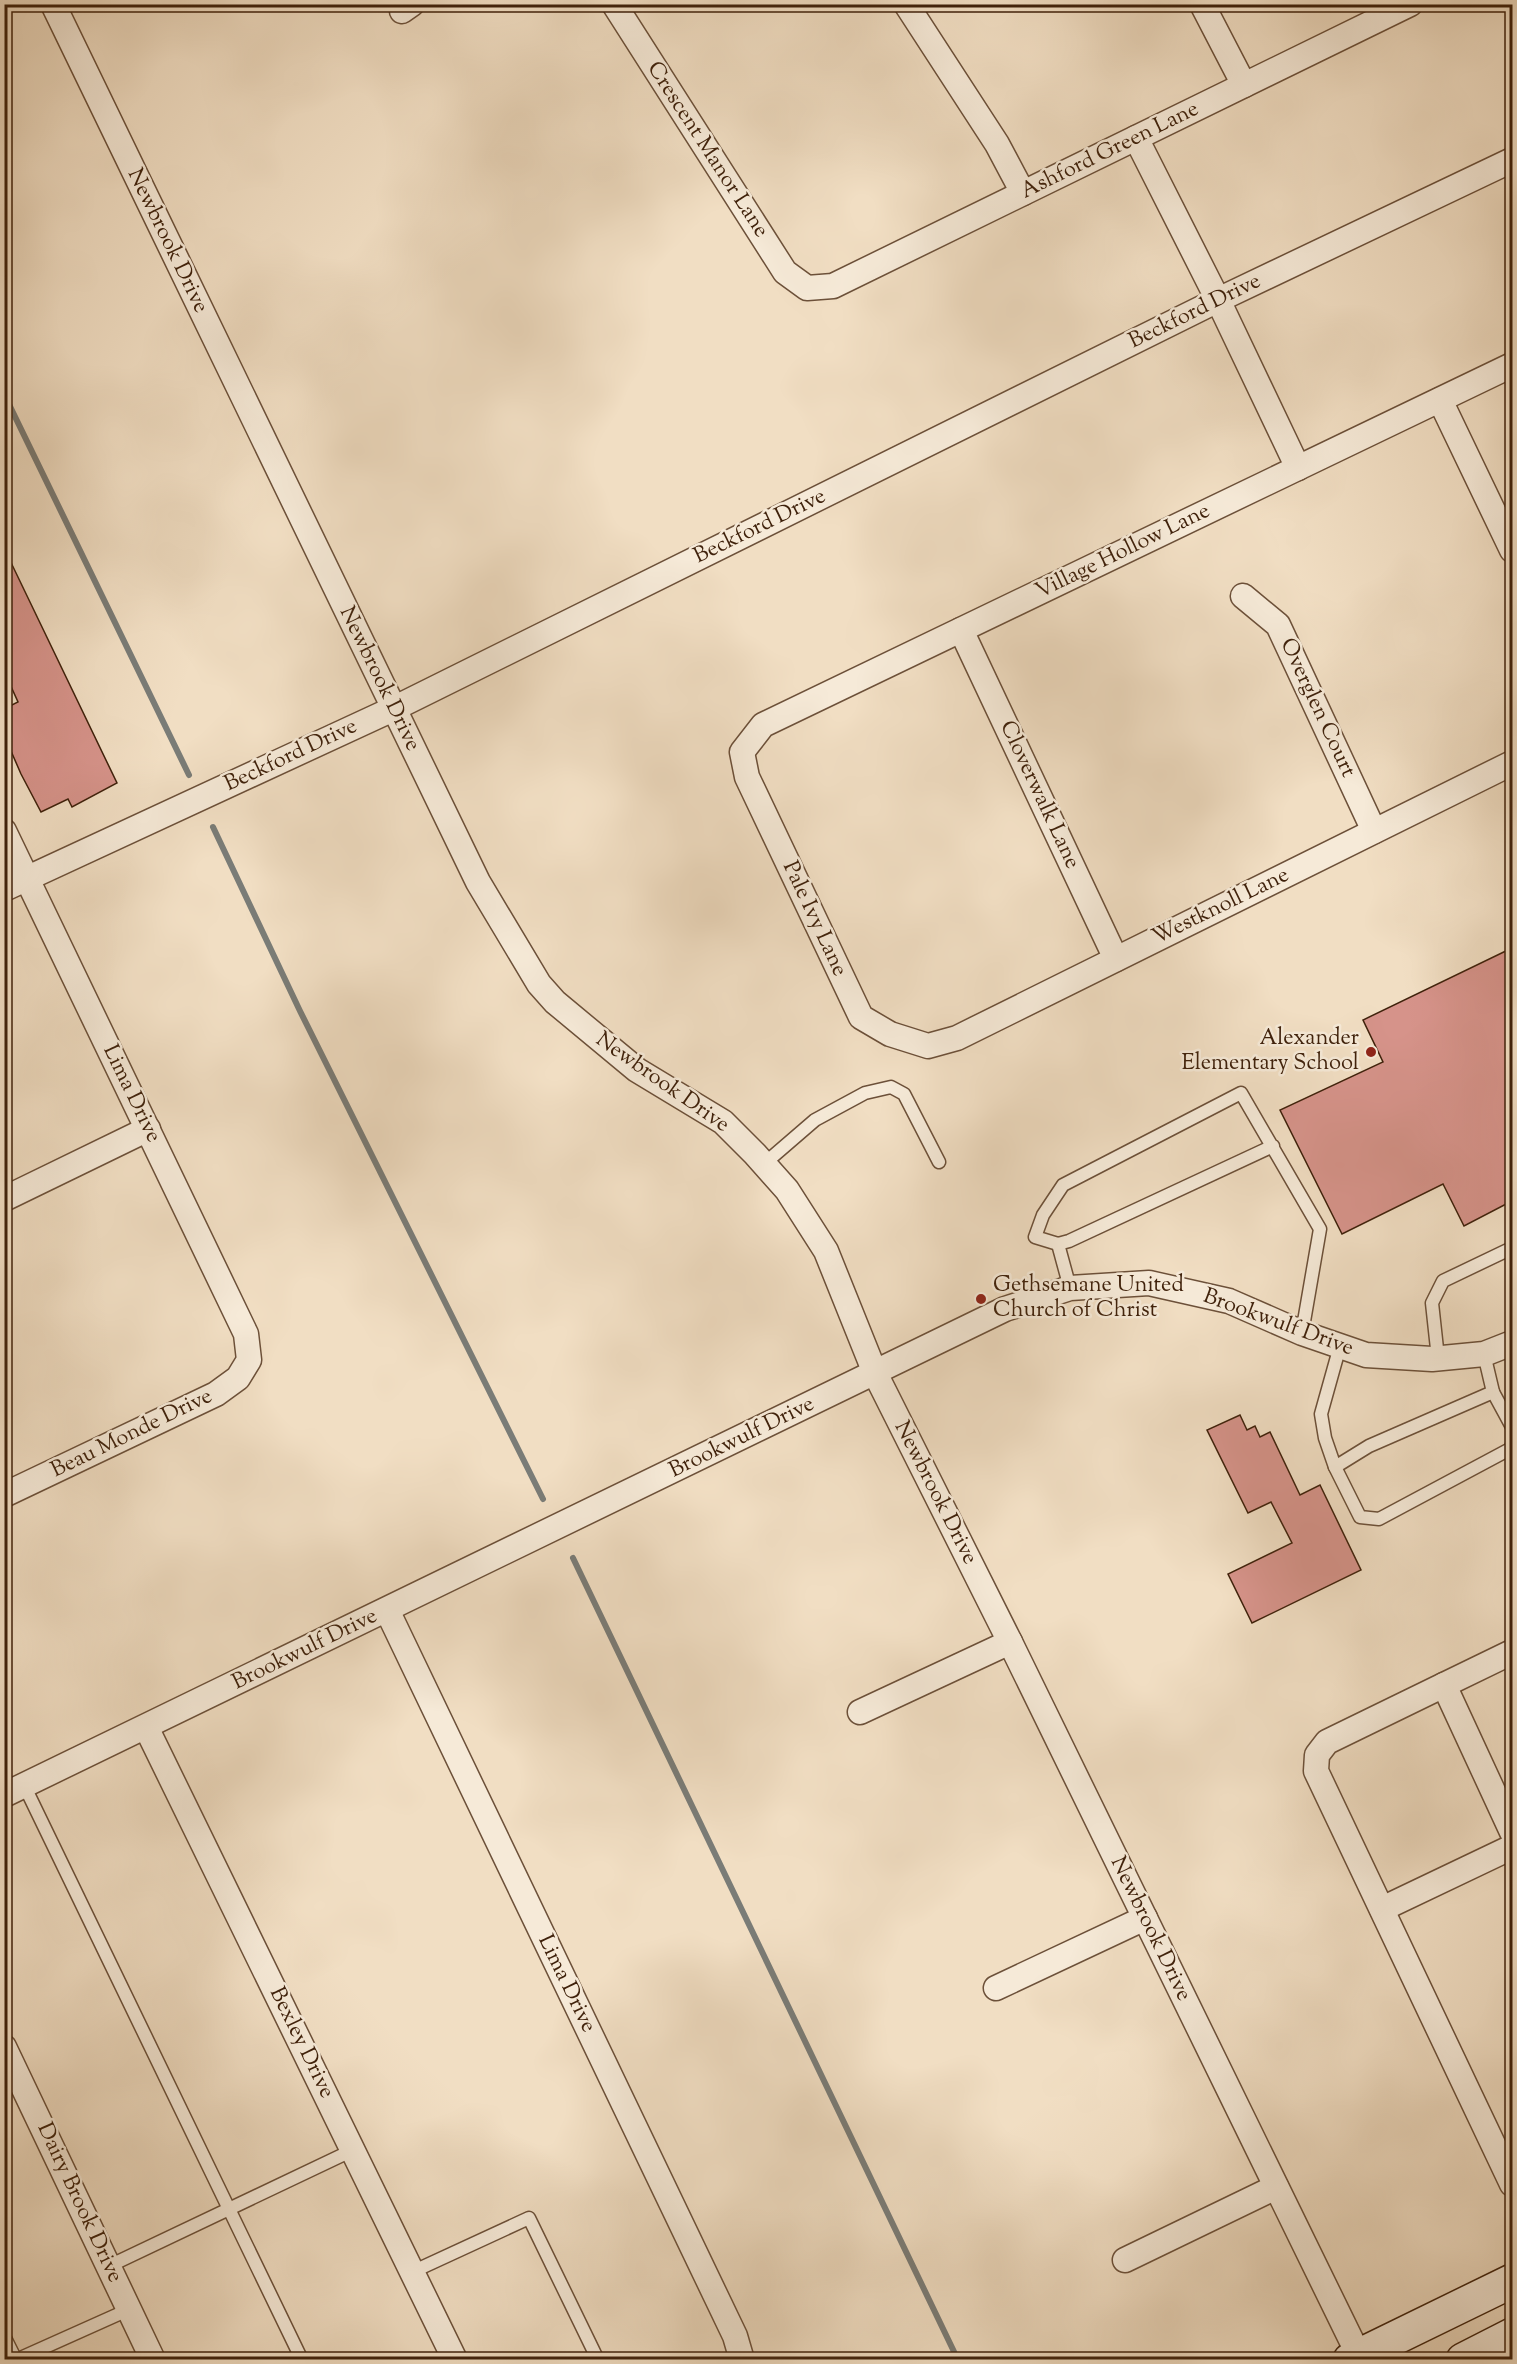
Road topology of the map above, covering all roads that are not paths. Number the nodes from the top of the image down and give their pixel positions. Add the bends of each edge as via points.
1 (53, 4) edge
2 (614, 4) edge
3 (906, 4) edge
4 (1202, 4) edge
5 (1410, 4) edge
6 (1244, 85) junction
7 (1136, 138) junction
8 (1512, 159) edge
9 (1023, 193) junction
10 (807, 288) joint
11 (1218, 300) junction
12 (1512, 365) edge
13 (1440, 400) junction
14 (1298, 468) junction
15 (1512, 550) edge
16 (1244, 596) dead end
17 (961, 630) junction
18 (393, 709) junction
19 (742, 752) joint
20 (1512, 763) edge
21 (4, 831) edge
22 (1374, 831) junction
23 (27, 878) junction
24 (4, 889) edge
25 (1116, 959) junction
26 (928, 1046) joint
27 (148, 1129) junction
28 (1273, 1146) junction
29 (939, 1162) dead end
30 (764, 1164) junction
31 (4, 1199) edge
32 (1058, 1244) junction
33 (1512, 1248) edge
34 (1070, 1288) junction
35 (1302, 1333) junction
36 (1512, 1343) edge
37 (1340, 1346) junction
38 (1484, 1354) junction
39 (1438, 1358) junction
40 (249, 1360) joint
41 (875, 1373) junction
42 (1492, 1392) junction
43 (1512, 1427) edge
44 (1512, 1445) edge
45 (1335, 1467) junction
46 (4, 1495) edge
47 (387, 1610) junction
48 (1010, 1642) junction
49 (1512, 1652) edge
50 (1444, 1685) junction
51 (860, 1712) dead end
52 (146, 1727) junction
53 (14, 1790) edge
54 (1512, 1832) edge
55 (1512, 1847) edge
56 (1382, 1909) junction
57 (1145, 1918) junction
58 (996, 1988) dead end
59 (4, 2047) edge
60 (352, 2150) junction
61 (1512, 2184) edge
62 (1276, 2187) junction
63 (229, 2209) junction
64 (1125, 2260) dead end
65 (109, 2266) junction
66 (412, 2272) junction
67 (1512, 2281) edge
68 (130, 2309) junction
69 (1512, 2335) edge
70 (4, 2336) edge
71 (1356, 2358) edge
72 (16, 2360) edge
73 (153, 2360) edge
74 (302, 2360) edge
75 (455, 2360) edge
76 (598, 2360) edge
77 (742, 2360) edge
78 (1463, 2360) edge

1 - 18 street, Newbrook Drive
2 - 10 street, Crescent Manor Lane via 785,272
3 - 9 street via 997,144
4 - 6 street
5 - 6 street, Ashford Green Lane
6 - 7 street, Ashford Green Lane
7 - 9 street, Ashford Green Lane
7 - 11 street
8 - 11 street, Beckford Drive
9 - 10 street, Ashford Green Lane via 833,286
11 - 14 street
11 - 18 street, Beckford Drive
12 - 13 street, Village Hollow Lane
13 - 14 street, Village Hollow Lane
13 - 15 street
14 - 17 street, Village Hollow Lane
16 - 22 street, Overglen Court via 1278,625
17 - 19 street, Village Hollow Lane via 764,725
17 - 25 street, Cloverwalk Lane
18 - 23 street, Beckford Drive
18 - 30 street, Newbrook Drive via 478,882 539,984 577,1022 637,1070 723,1122
19 - 26 street, Pale Ivy Lane via 747,777 861,1017 890,1035
20 - 22 street, Westknoll Lane
21 - 23 street, Lima Drive
22 - 25 street, Westknoll Lane
23 - 24 street, Beckford Drive
23 - 27 street, Lima Drive
25 - 26 street, Westknoll Lane via 957,1038
27 - 31 street
27 - 40 street, Lima Drive via 246,1334
28 - 32 lane
28 - 32 lane via 1241,1093 1063,1185 1043,1215 1035,1237
28 - 35 lane via 1320,1228
29 - 30 lane via 904,1094 891,1087 865,1093 815,1120
30 - 41 street, Newbrook Drive via 801,1210 826,1251
32 - 34 lane
33 - 39 lane via 1443,1281 1432,1303
34 - 35 street, Brookwulf Drive via 1149,1283 1228,1300
34 - 41 street, Brookwulf Drive via 1005,1310
35 - 37 street, Brookwulf Drive
36 - 38 street, Brookwulf Drive
37 - 39 street, Brookwulf Drive via 1366,1355
37 - 45 lane via 1321,1414
38 - 39 street, Brookwulf Drive
38 - 42 lane
40 - 46 street, Beau Monde Drive via 238,1378 216,1395
41 - 47 street, Brookwulf Drive
41 - 48 street, Newbrook Drive
42 - 43 lane
42 - 45 lane via 1369,1446
44 - 45 lane via 1379,1519 1360,1517
47 - 52 street, Brookwulf Drive
47 - 77 street, Lima Drive via 735,2336
48 - 51 street
48 - 57 street, Newbrook Drive
49 - 50 street
50 - 54 street
50 - 56 street via 1327,1742 1317,1755 1316,1771
52 - 53 street, Brookwulf Drive
52 - 60 street, Bexley Drive
53 - 63 lane
55 - 56 street
56 - 61 street
57 - 58 street
57 - 62 street, Newbrook Drive
59 - 65 street, Dairy Brook Drive
60 - 63 lane
60 - 66 street, Bexley Drive
62 - 64 street
62 - 71 street, Newbrook Drive
63 - 65 lane
63 - 74 lane
65 - 68 street, Dairy Brook Drive
66 - 75 street, Bexley Drive
66 - 76 lane via 529,2218
67 - 71 main road
68 - 72 lane
68 - 73 street, Dairy Brook Drive
69 - 78 main road
70 - 72 lane

